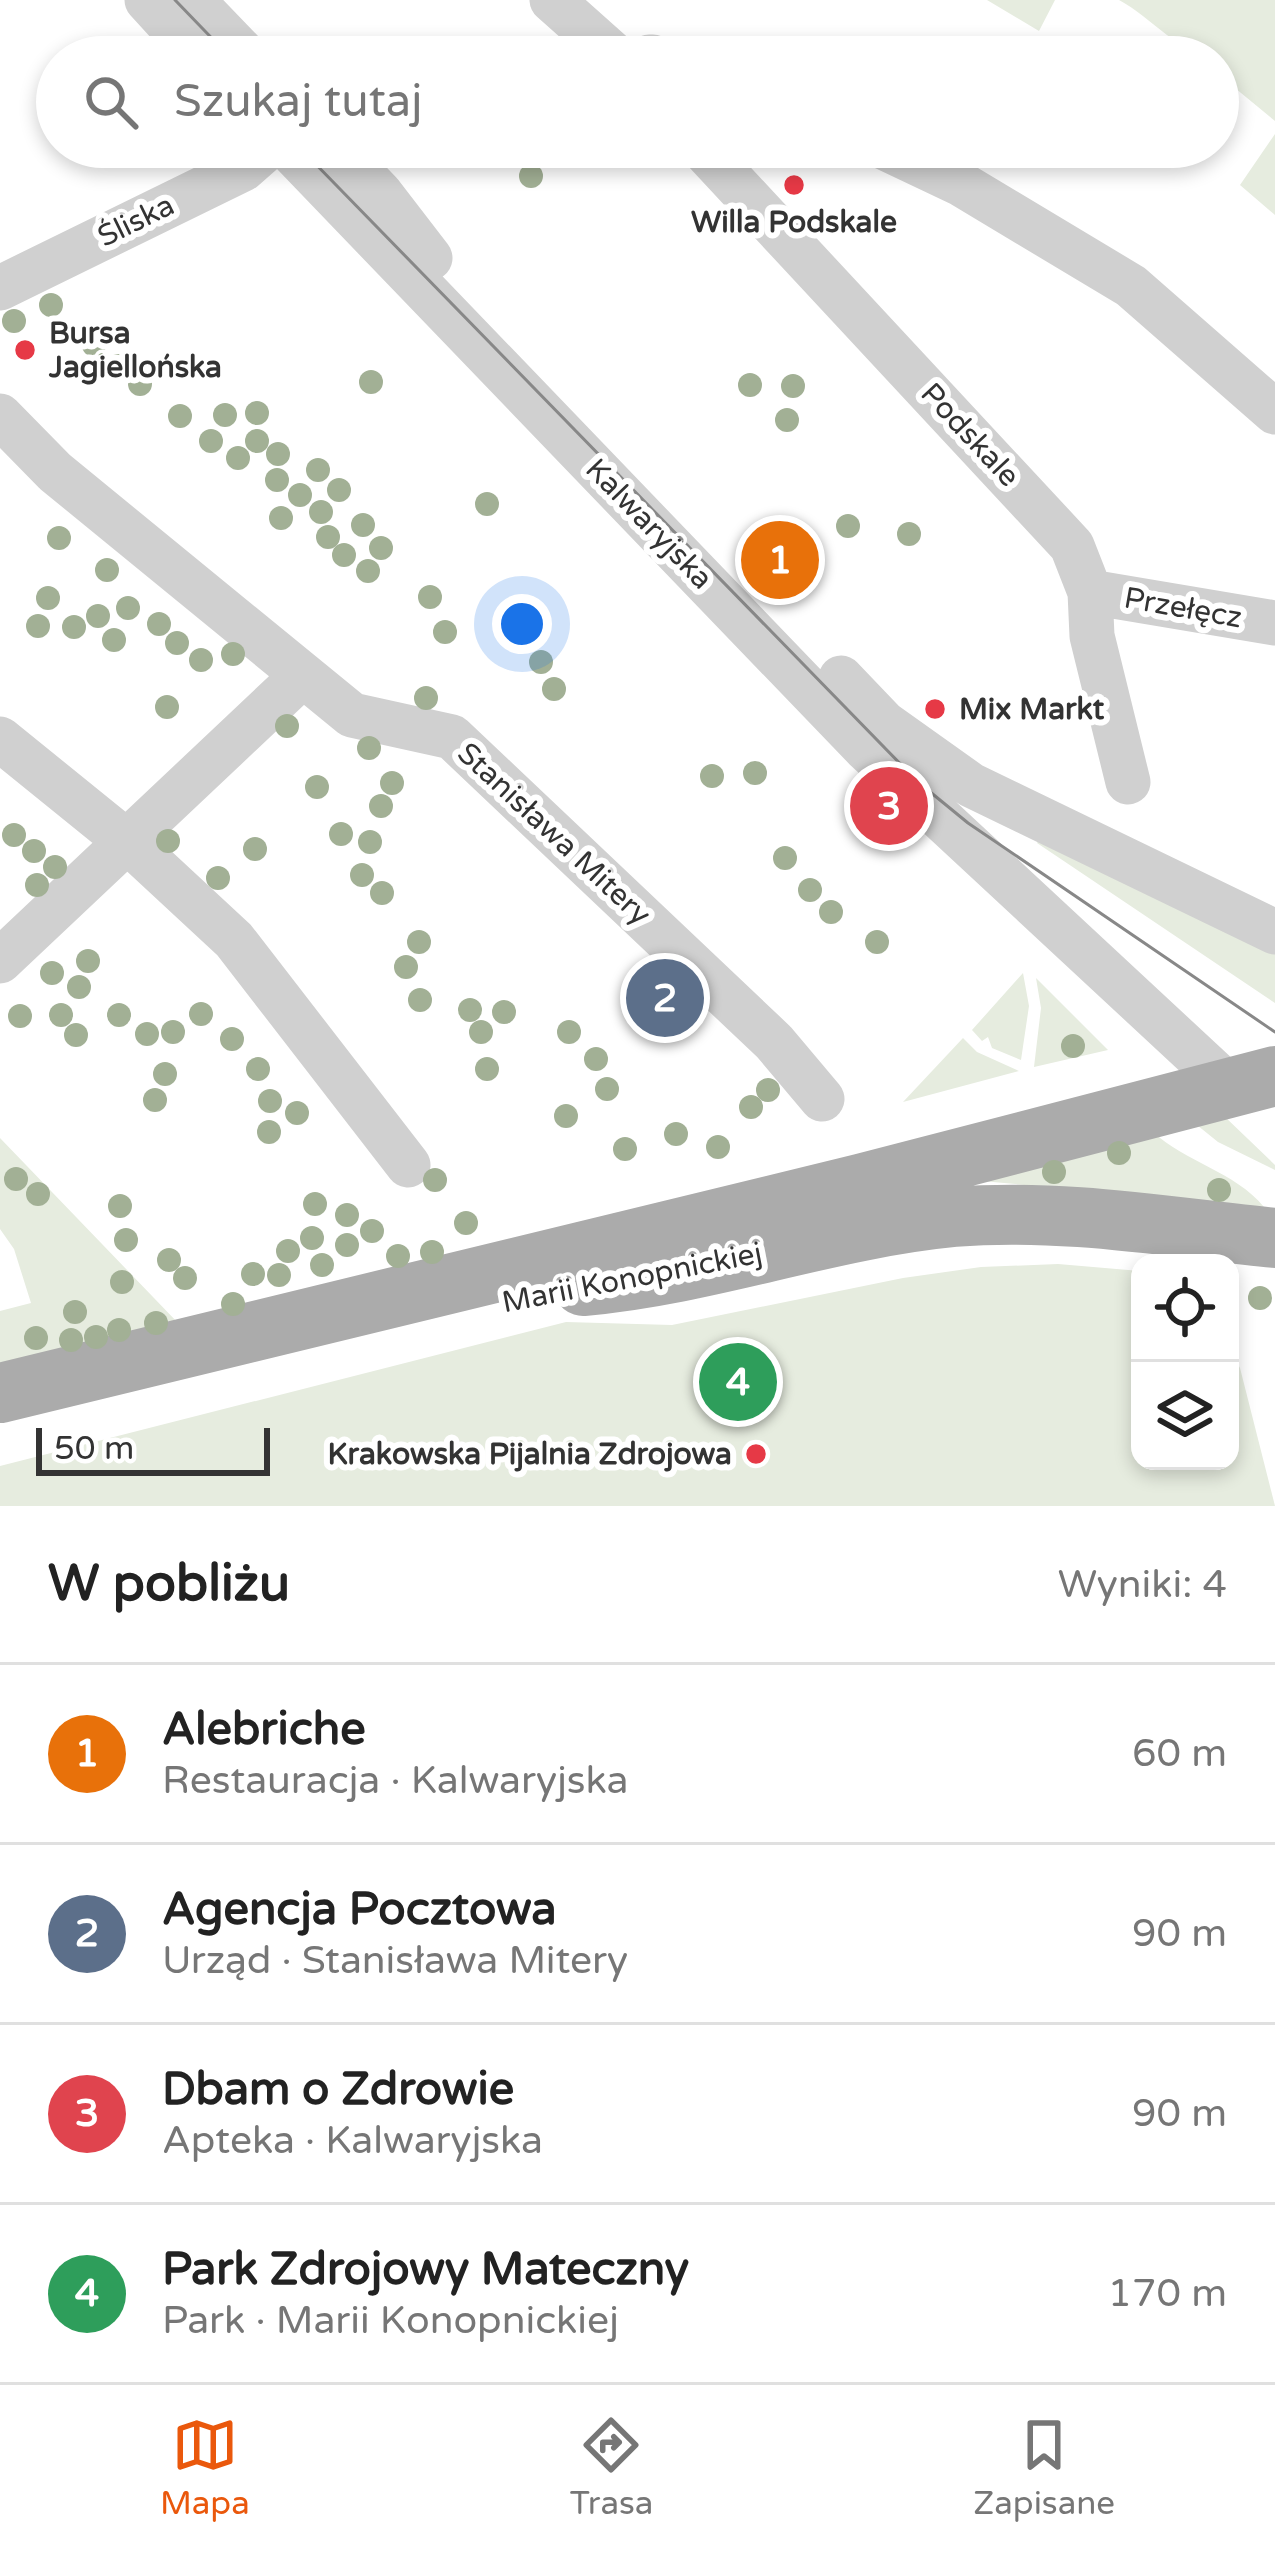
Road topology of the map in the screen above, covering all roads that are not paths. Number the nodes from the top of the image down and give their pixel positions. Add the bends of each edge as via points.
1 (147, 0) edge
2 (192, 0) edge
3 (552, 0) edge
4 (180, 36) edge
5 (227, 36) edge
6 (592, 36) edge
7 (244, 168) edge
8 (307, 168) edge
9 (356, 168) edge
10 (721, 168) edge
11 (926, 168) edge
12 (32, 285) edge
13 (1275, 412) edge
14 (0, 416) edge
15 (1090, 592) junction
16 (1275, 623) edge
17 (302, 676) junction
18 (0, 740) edge
19 (1128, 782) dead end
20 (128, 843) junction
21 (1275, 932) edge
22 (0, 961) edge
23 (1253, 1082) edge
24 (822, 1100) dead end
25 (1275, 1129) edge
26 (408, 1165) dead end
27 (1275, 1238) edge
28 (0, 1393) edge
29 (0, 1427) edge

1 - 4 street
2 - 5 street
3 - 6 street
7 - 12 street, Śliska
8 - 23 street, Kalwaryjska via 890,773
9 - 21 street, Kalwaryjska via 412,240 884,723 971,785
10 - 15 street, Podskale via 1072,545
11 - 13 street via 1131,286
14 - 17 street, Stanisława Mitery via 55,472
15 - 16 street, Przełęcz
15 - 19 street, Podskale via 1092,636
17 - 20 street
17 - 24 street, Stanisława Mitery via 352,715 452,736 774,1042
18 - 20 street
20 - 22 street
20 - 26 street via 234,940
23 - 25 main road
23 - 28 main road, Marii Konopnickiej
27 - 29 main road, Marii Konopnickiej via 1052,1215 890,1226 698,1270 526,1295

